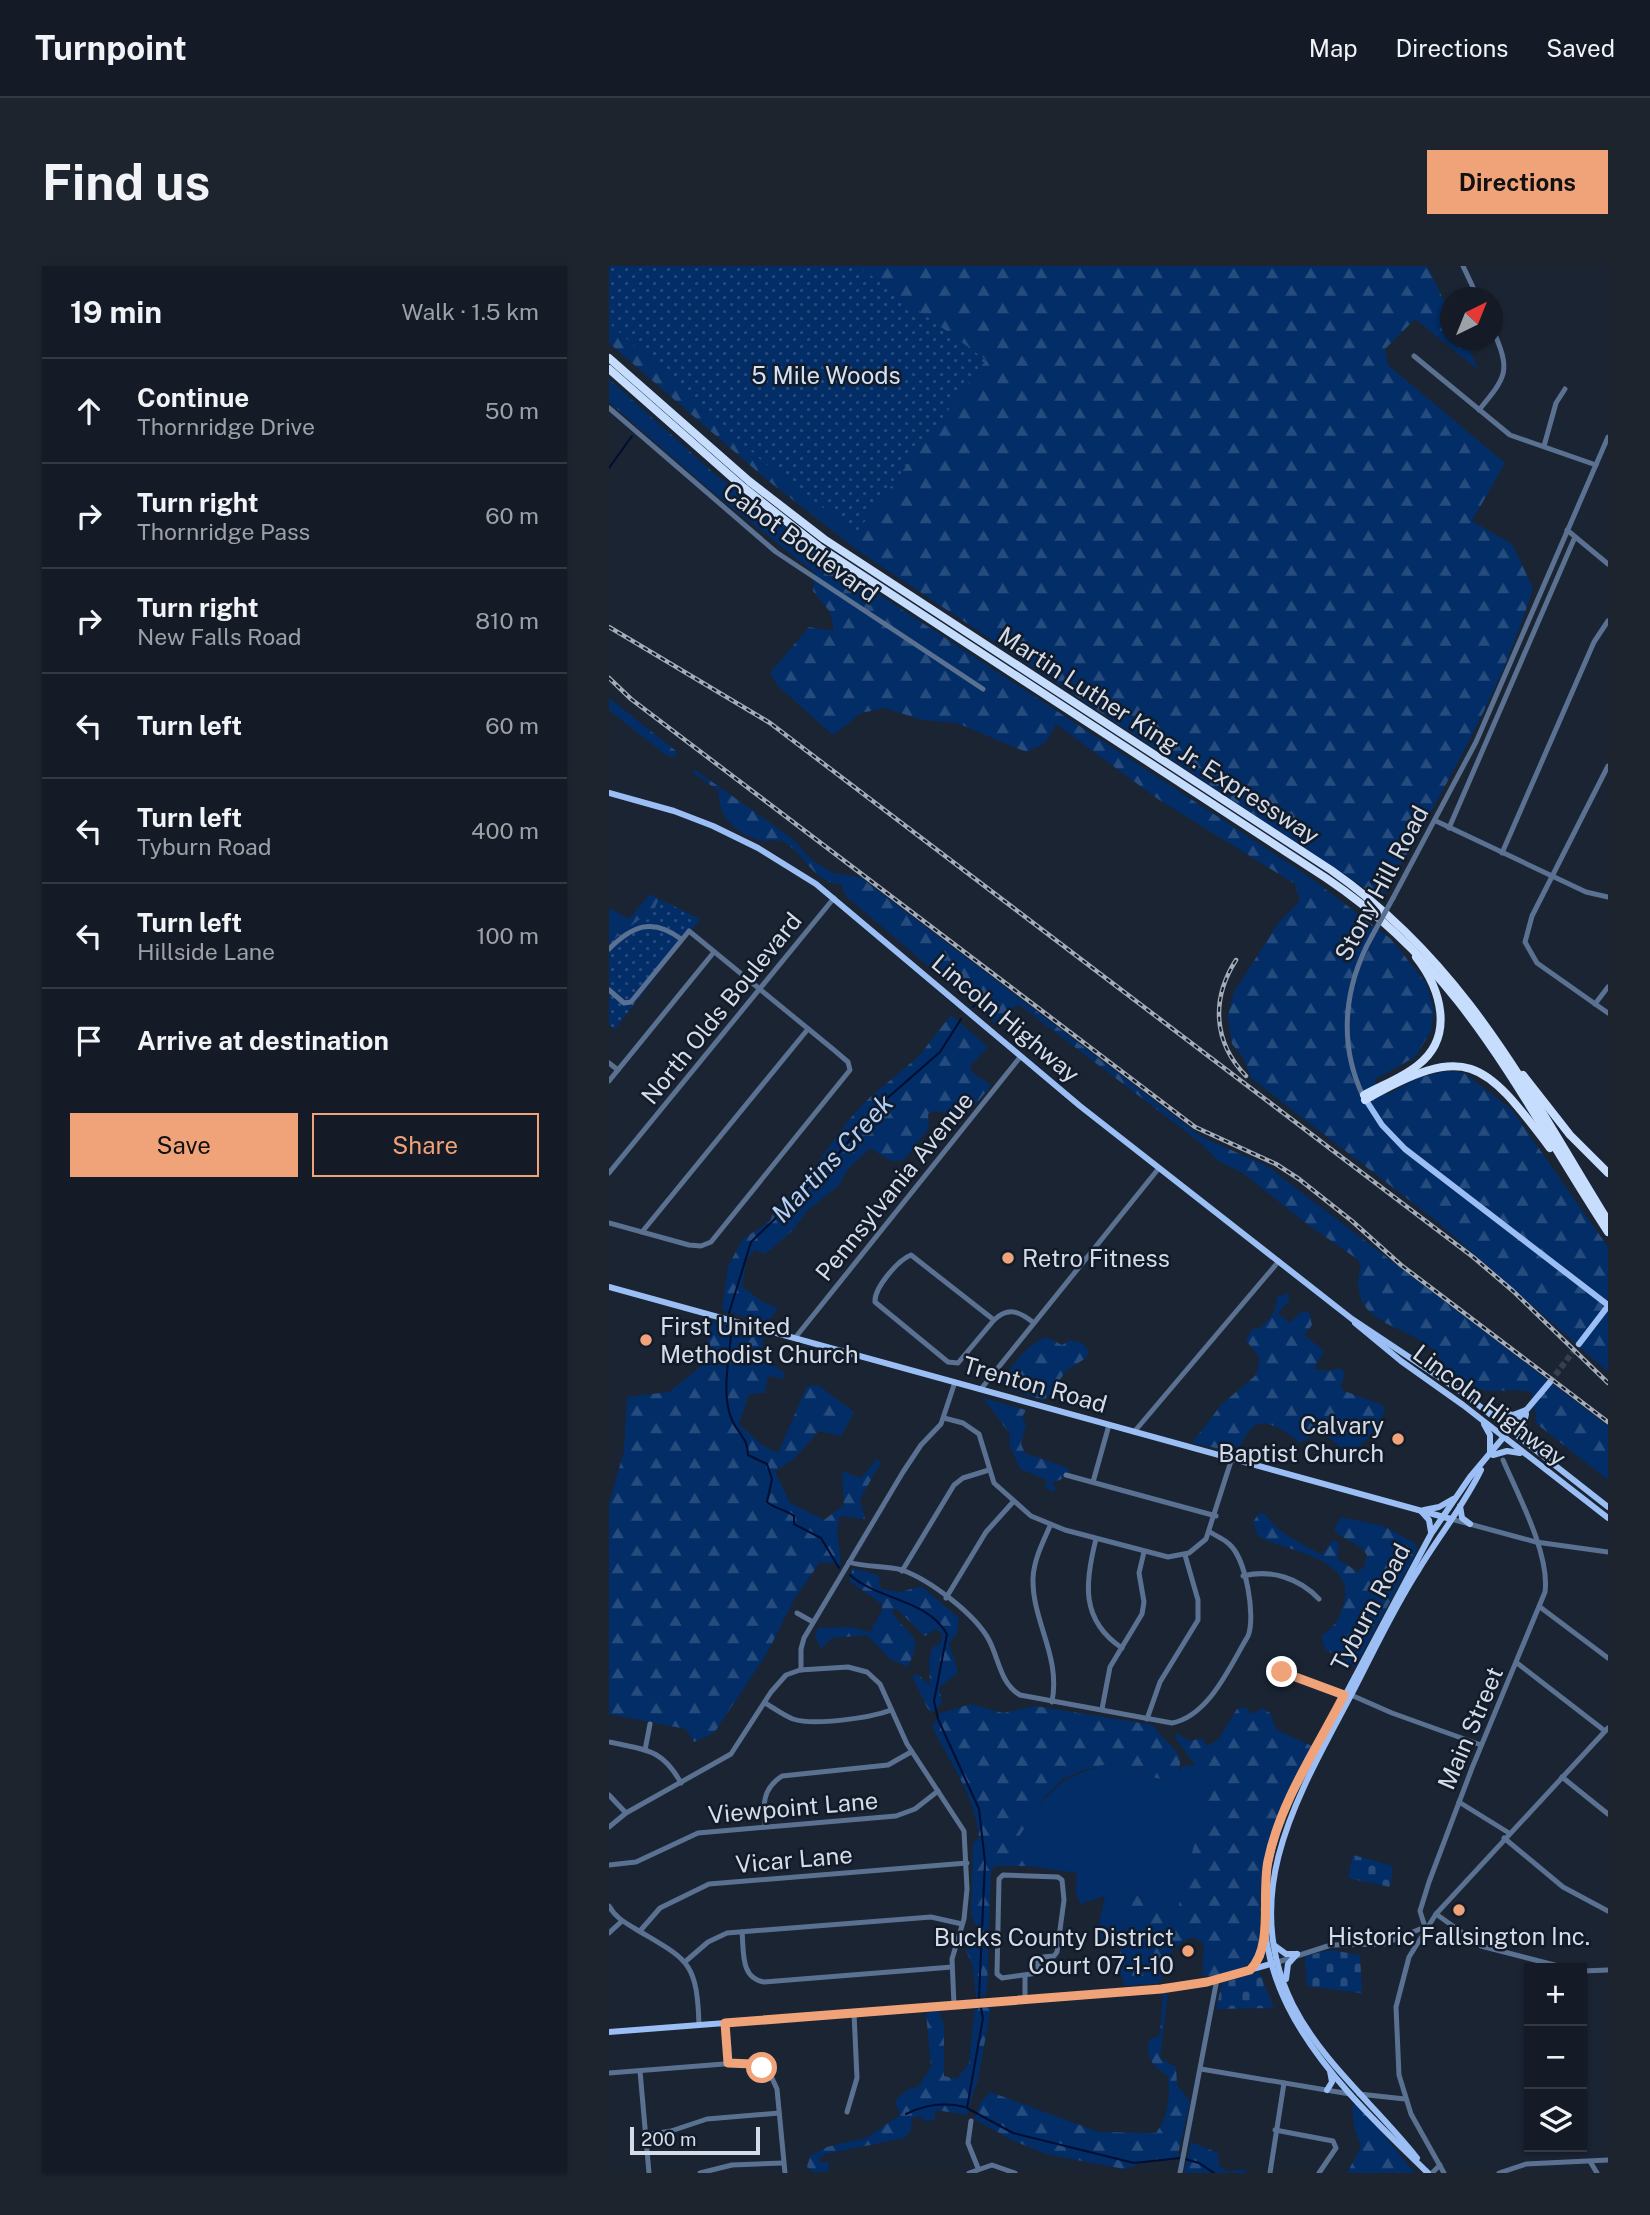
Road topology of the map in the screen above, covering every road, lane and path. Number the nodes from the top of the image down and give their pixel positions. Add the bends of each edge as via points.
1 (1462, 266) edge
2 (1472, 287) edge
3 (1503, 350) edge
4 (1414, 356) dead end
5 (609, 358) edge
6 (609, 369) edge
7 (1565, 389) dead end
8 (609, 408) edge
9 (1479, 410) junction
10 (1608, 437) edge
11 (1544, 446) junction
12 (1596, 465) junction
13 (1567, 530) junction
14 (1575, 537) junction
15 (1608, 564) edge
16 (1608, 621) edge
17 (1505, 675) junction
18 (1515, 678) junction
19 (983, 689) dead end
20 (1608, 766) edge
21 (609, 793) edge
22 (1436, 821) junction
23 (1450, 828) junction
24 (1502, 853) junction
25 (1552, 877) junction
26 (1608, 897) edge
27 (834, 898) junction
28 (1389, 926) junction
29 (681, 939) junction
30 (609, 949) edge
31 (714, 952) junction
32 (1608, 987) edge
33 (759, 989) junction
34 (609, 990) edge
35 (1595, 1004) junction
36 (1608, 1013) edge
37 (808, 1029) junction
38 (1489, 1029) junction
39 (1021, 1056) junction
40 (609, 1063) edge
41 (618, 1070) junction
42 (609, 1081) edge
43 (1364, 1098) junction
44 (1160, 1168) junction
45 (609, 1173) edge
46 (1608, 1173) edge
47 (1582, 1190) junction
48 (1608, 1221) edge
49 (609, 1223) edge
50 (642, 1232) junction
51 (1608, 1232) edge
52 (1279, 1261) junction
53 (609, 1287) edge
54 (1608, 1305) edge
55 (1352, 1319) junction
56 (994, 1320) junction
57 (1034, 1323) junction
58 (795, 1338) junction
59 (1579, 1344) tunnel mouth
60 (955, 1382) junction
61 (1550, 1382) tunnel mouth
62 (981, 1389) junction
63 (1482, 1408) junction
64 (1528, 1409) junction
65 (944, 1418) junction
66 (1480, 1418) junction
67 (1109, 1425) junction
68 (1511, 1431) junction
69 (1134, 1432) junction
70 (1504, 1438) junction
71 (1535, 1450) junction
72 (1525, 1455) junction
73 (1232, 1458) junction
74 (1489, 1458) junction
75 (1503, 1460) dead end
76 (1483, 1465) junction
77 (989, 1470) junction
78 (1066, 1475) dead end
79 (1093, 1482) junction
80 (1457, 1496) junction
81 (1013, 1502) junction
82 (1460, 1505) junction
83 (1608, 1507) edge
84 (1419, 1510) junction
85 (1216, 1516) junction
86 (1443, 1517) junction
87 (1608, 1518) edge
88 (1451, 1519) junction
89 (1472, 1525) junction
90 (1050, 1526) junction
91 (1210, 1532) junction
92 (1431, 1534) junction
93 (1096, 1539) junction
94 (1536, 1542) junction
95 (1144, 1552) junction
96 (1608, 1552) edge
97 (1185, 1555) junction
98 (849, 1562) junction
99 (902, 1571) junction
100 (1243, 1576) junction
101 (946, 1598) junction
102 (1319, 1599) dead end
103 (1540, 1607) junction
104 (797, 1613) dead end
105 (813, 1622) junction
106 (1122, 1648) junction
107 (1608, 1658) edge
108 (1517, 1663) junction
109 (801, 1670) junction
110 (1282, 1672) dead end
111 (1348, 1695) junction
112 (1052, 1702) junction
113 (765, 1703) junction
114 (1102, 1709) junction
115 (891, 1710) junction
116 (1147, 1718) junction
117 (650, 1724) dead end
118 (1607, 1729) edge
119 (609, 1742) edge
120 (1481, 1745) junction
121 (645, 1750) junction
122 (911, 1752) junction
123 (1562, 1777) junction
124 (681, 1783) junction
125 (938, 1791) junction
126 (609, 1795) edge
127 (1459, 1802) junction
128 (626, 1813) junction
129 (1608, 1814) edge
130 (609, 1826) edge
131 (765, 1826) junction
132 (1507, 1835) junction
133 (967, 1863) junction
134 (609, 1865) edge
135 (609, 1906) edge
136 (1608, 1910) edge
137 (1436, 1914) junction
138 (622, 1921) junction
139 (963, 1924) junction
140 (1426, 1927) junction
141 (640, 1931) junction
142 (742, 1932) junction
143 (609, 1933) edge
144 (1265, 1935) junction
145 (1275, 1946) junction
146 (1297, 1954) junction
147 (686, 1961) junction
148 (1274, 1963) junction
149 (1547, 1963) edge
150 (952, 1967) junction
151 (1250, 1970) junction
152 (1608, 1970) edge
153 (1587, 1971) edge
154 (1025, 1977) junction
155 (1217, 1979) junction
156 (1288, 1992) junction
157 (1025, 2000) junction
158 (954, 2005) junction
159 (854, 2013) junction
160 (725, 2023) junction
161 (699, 2025) junction
162 (609, 2032) edge
163 (728, 2063) junction
164 (1201, 2069) junction
165 (1329, 2069) junction
166 (640, 2071) junction
167 (609, 2073) edge
168 (1284, 2083) junction
169 (1327, 2090) junction
170 (1356, 2094) junction
171 (1405, 2099) junction
172 (847, 2112) dead end
173 (779, 2113) junction
174 (971, 2121) dead end
175 (1275, 2130) junction
176 (645, 2135) junction
177 (1608, 2160) edge
178 (783, 2163) junction
179 (1591, 2163) junction
180 (1440, 2165) junction
181 (978, 2168) junction
182 (649, 2173) edge
183 (700, 2173) edge
184 (785, 2173) edge
185 (969, 2173) edge
186 (1015, 2173) edge
187 (1180, 2173) edge
188 (1270, 2173) edge
189 (1319, 2173) edge
190 (1429, 2173) edge
191 (1444, 2173) edge
192 (1499, 2173) edge
193 (1597, 2173) edge

1 - 2 street
3 - 9 street via 1506,368 1501,382
4 - 9 street
5 - 38 highway, Martin Luther King Jr. Expressway via 824,540 1357,889 1429,953
6 - 28 highway, Martin Luther King Jr. Expressway via 752,495 819,547 1326,878
7 - 11 street via 1556,403
8 - 19 street, Cabot Boulevard via 776,552
9 - 11 street via 1510,435
10 - 12 street, Stony Hill Road
11 - 12 street
12 - 13 street, Stony Hill Road
13 - 14 street
13 - 17 street, Stony Hill Road
14 - 15 street
14 - 18 street
16 - 24 street via 1594,642
17 - 18 street
17 - 22 street, Stony Hill Road
18 - 23 street
20 - 25 street
21 - 27 main road, Lincoln Highway via 719,829 780,861
22 - 23 street
22 - 43 street, Stony Hill Road, bridge via 1353,977 1346,1014 1351,1062
23 - 24 street
24 - 25 street
25 - 26 street
25 - 35 street via 1527,930 1525,946 1537,963
27 - 33 street, North Olds Boulevard
27 - 39 main road, Lincoln Highway
28 - 43 highway via 1431,978 1441,1023 1422,1062
28 - 47 highway, Martin Luther King Jr. Expressway via 1435,970 1475,1019
29 - 30 street via 656,927 637,928
29 - 31 street via 689,930
29 - 34 street via 631,1002 624,1003
31 - 33 street
31 - 41 street
32 - 35 street
33 - 37 street
33 - 45 street, North Olds Boulevard
35 - 36 street
37 - 50 street
37 - 50 street via 845,1059 850,1068 847,1078 707,1245 688,1245
38 - 46 highway via 1570,1135
38 - 48 highway, Martin Luther King Jr. Expressway
39 - 44 main road, Lincoln Highway
39 - 58 street, Pennsylvania Avenue
40 - 41 street
41 - 42 street
43 - 47 highway via 1432,1067 1474,1070 1514,1101
43 - 54 main road, Stony Hill Road via 1381,1125 1405,1149
44 - 52 main road, Lincoln Highway
44 - 57 street
47 - 51 highway, Martin Luther King Jr. Expressway
49 - 50 street
52 - 55 main road, Lincoln Highway
52 - 69 street
53 - 58 main road, Trenton Road
54 - 59 main road
55 - 63 main road, Lincoln Highway
55 - 66 main road, Lincoln Highway via 1399,1360
56 - 56 street via 911,1255 874,1296 878,1306 951,1364 963,1359
56 - 57 street via 1015,1311
57 - 62 street
58 - 60 main road, Trenton Road
60 - 62 main road, Trenton Road
60 - 65 street
61 - 64 main road, Tyburn Road
62 - 67 main road, Trenton Road
63 - 64 main road via 1507,1415
63 - 68 main road, Lincoln Highway
64 - 68 main road, Tyburn Road
64 - 71 main road via 1524,1431
65 - 77 street via 979,1434
65 - 98 street via 914,1454
66 - 70 main road, Lincoln Highway
66 - 74 main road via 1490,1435
67 - 69 main road, Trenton Road
67 - 79 street
68 - 70 main road, Tyburn Road
68 - 71 main road, Lincoln Highway
69 - 73 main road, Trenton Road
70 - 72 main road, Lincoln Highway
70 - 74 main road, Tyburn Road
71 - 83 main road, Lincoln Highway
72 - 74 main road via 1507,1451
72 - 87 main road, Lincoln Highway
73 - 84 main road, Trenton Road
73 - 85 street
74 - 76 main road, Tyburn Road
75 - 94 street, Main Street
76 - 80 main road, Tyburn Road
76 - 82 main road, Tyburn Road
77 - 81 street via 994,1483
77 - 99 street via 954,1485
78 - 79 street
79 - 85 street
80 - 84 main road via 1439,1507
80 - 86 main road, Tyburn Road
81 - 90 street
81 - 101 street via 986,1532
82 - 88 main road, Tyburn Road
82 - 89 main road via 1460,1515
84 - 86 main road, Trenton Road
84 - 92 main road via 1429,1520
85 - 91 street
86 - 88 main road, Trenton Road
86 - 92 main road, Tyburn Road
88 - 89 street
88 - 111 main road, Tyburn Road
89 - 94 street
90 - 93 street
90 - 112 street via 1033,1581 1054,1663
91 - 97 street via 1198,1548
91 - 100 street via 1232,1547
92 - 111 main road, Tyburn Road
93 - 95 street
93 - 106 street via 1086,1578 1088,1594 1101,1632
94 - 96 street
94 - 103 street, Main Street via 1545,1579
95 - 97 street
95 - 106 street via 1139,1578 1144,1608
97 - 116 street via 1198,1600 1198,1620 1160,1682
98 - 99 street
98 - 105 street
99 - 101 street
100 - 102 street via 1280,1575
100 - 116 street via 1252,1609 1251,1630 1211,1694 1184,1720 1168,1723
101 - 112 street via 985,1633 1011,1689 1026,1698
103 - 107 street
103 - 108 street, Main Street
104 - 105 street
105 - 109 street via 800,1649
106 - 114 street via 1107,1674
108 - 118 street
108 - 120 street, Main Street
109 - 113 street via 782,1678
109 - 115 street via 848,1667 867,1672 880,1685
110 - 111 street
111 - 120 street
111 - 144 main road, Tyburn Road via 1291,1797 1274,1838 1263,1898
111 - 145 main road, Tyburn Road via 1280,1844 1271,1895
112 - 114 street
113 - 115 street via 806,1721
113 - 124 street via 734,1752
114 - 116 street
115 - 122 street
117 - 121 street
118 - 123 street
119 - 121 street
120 - 127 street, Main Street
121 - 124 street via 664,1758
122 - 125 street
122 - 131 street via 888,1765 782,1776 764,1798
123 - 129 street
123 - 132 street
124 - 128 street
125 - 131 street, Viewpoint Lane via 915,1809 896,1816
125 - 133 street via 964,1831
126 - 128 street
127 - 132 street
127 - 140 street, Main Street via 1420,1911
128 - 130 street
131 - 134 street, Viewpoint Lane via 698,1833 636,1862
132 - 136 street via 1563,1887
132 - 137 street
133 - 139 street
133 - 141 street, Vicar Lane via 709,1884 660,1908
135 - 138 street
137 - 140 street
137 - 149 street via 1481,1946
138 - 141 street
138 - 143 street
139 - 142 street via 931,1917
139 - 150 street
140 - 146 street via 1384,1944 1331,1945
140 - 171 street via 1409,1957 1398,1998 1396,2047
141 - 147 street
142 - 147 street via 714,1937
142 - 150 street via 745,1965 758,1981
144 - 148 main road, Tyburn Road
144 - 151 main road via 1261,1956
145 - 146 main road via 1286,1954
145 - 148 main road, Tyburn Road
146 - 148 street
146 - 156 main road via 1286,1968
147 - 161 street via 695,1976
148 - 151 main road
148 - 156 main road, Tyburn Road
148 - 165 main road, Tyburn Road via 1289,2013
150 - 158 street
151 - 155 main road
152 - 153 street
154 - 154 street via 1038,1973 1038,1961 1057,1952 1063,1900 1058,1877 1003,1875 999,1879 997,1974
154 - 157 street
155 - 157 main road via 1161,1989
155 - 164 street
156 - 170 main road, Tyburn Road via 1310,2032
157 - 158 main road
158 - 159 main road
159 - 160 main road
159 - 172 street via 857,2078
160 - 161 main road
160 - 163 street
161 - 162 main road
163 - 166 street
163 - 173 street via 753,2064 767,2071 776,2084
164 - 168 street
164 - 187 street
165 - 169 main road via 1332,2082
165 - 170 main road, Tyburn Road
166 - 167 street
166 - 176 street
168 - 169 street
168 - 175 street
169 - 170 street
170 - 171 street
170 - 190 main road, Tyburn Road
171 - 180 street
173 - 176 street via 707,2119
173 - 178 street
174 - 181 street via 968,2143
175 - 188 street
175 - 189 street via 1335,2143
176 - 182 street
177 - 179 street
178 - 183 street via 732,2165
178 - 184 street
179 - 192 street via 1526,2164
179 - 193 street
180 - 190 street
180 - 191 street
181 - 185 street
181 - 186 street via 998,2166

